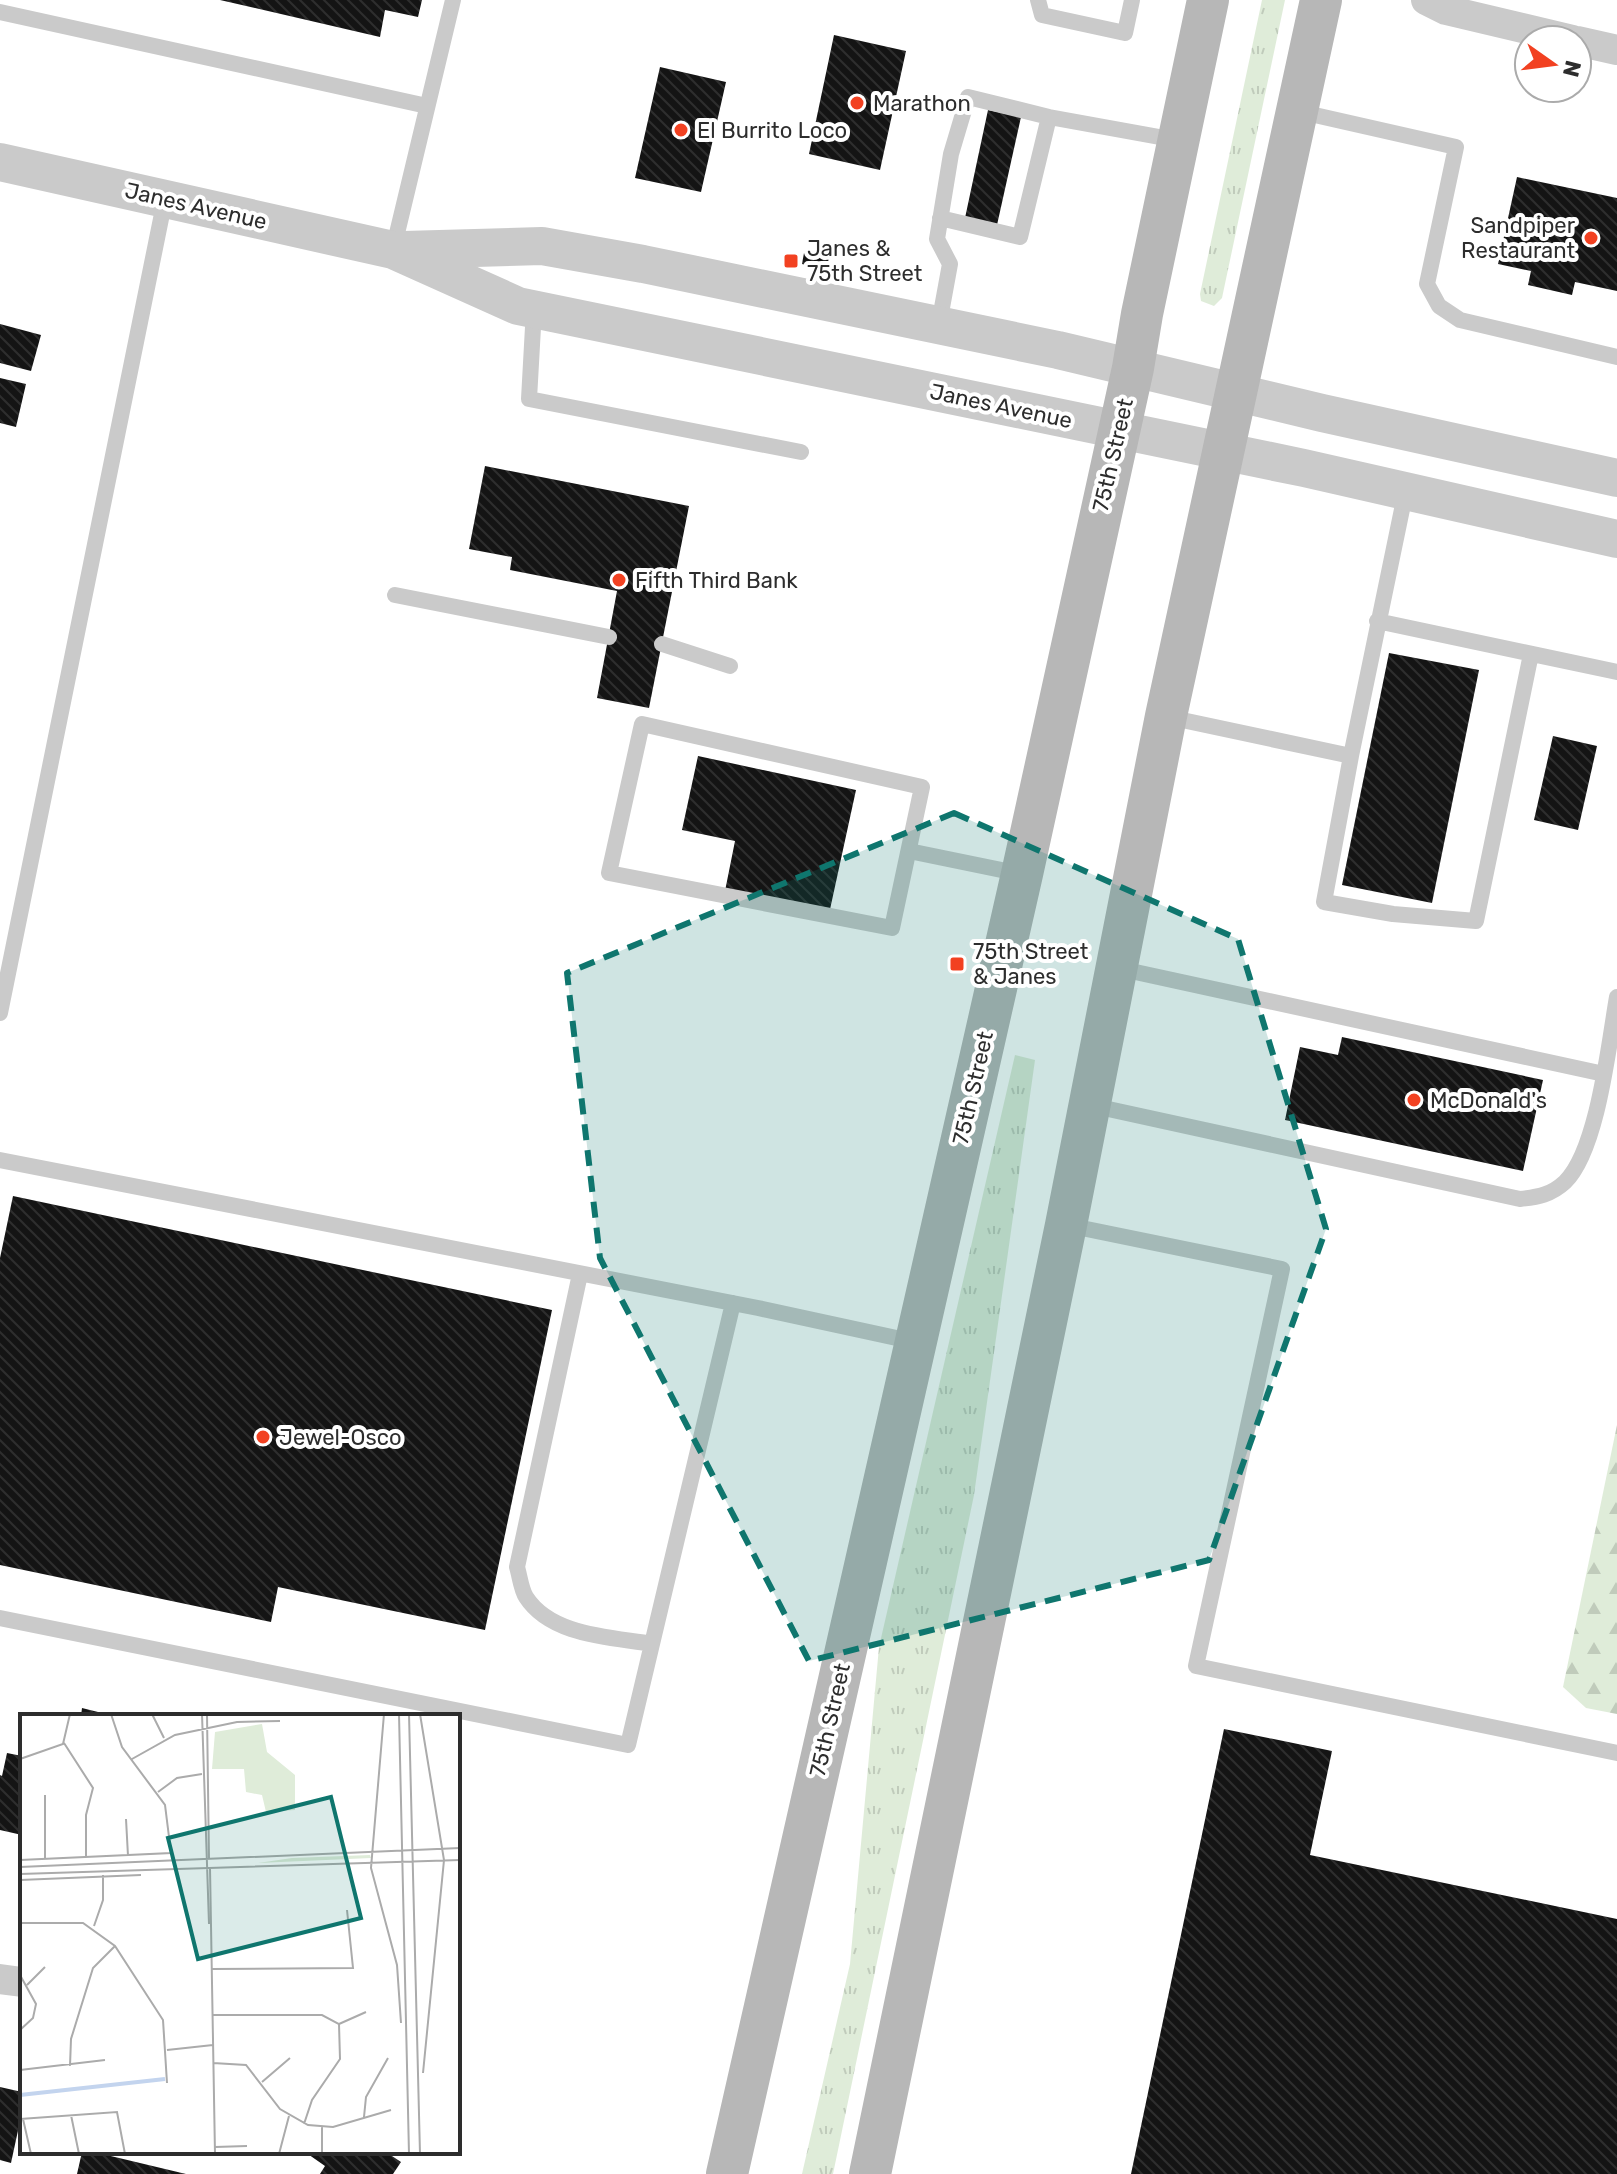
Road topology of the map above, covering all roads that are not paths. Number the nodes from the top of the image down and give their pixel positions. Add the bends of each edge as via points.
1 (453, 0) edge
2 (1038, 0) edge
3 (1132, 0) edge
4 (1208, 0) edge
5 (1321, 0) edge
6 (1426, 0) edge
7 (0, 12) edge
8 (1513, 26) edge
9 (1593, 44) edge
10 (1617, 50) edge
11 (427, 106) junction
12 (1296, 111) junction
13 (1049, 117) junction
14 (1178, 140) junction
15 (0, 162) edge
16 (165, 199) junction
17 (940, 218) junction
18 (393, 250) junction
19 (534, 309) junction
20 (939, 324) junction
21 (1617, 357) edge
22 (1133, 368) junction
23 (1237, 393) junction
24 (1118, 430) junction
25 (1224, 451) junction
26 (801, 452) dead end
27 (1617, 478) edge
28 (1406, 490) junction
29 (1617, 539) edge
30 (395, 595) dead end
31 (1377, 621) junction
32 (609, 637) dead end
33 (662, 644) dead end
34 (1531, 654) junction
35 (730, 666) dead end
36 (1617, 672) edge
37 (1166, 716) junction
38 (1351, 756) junction
39 (909, 851) junction
40 (1022, 874) junction
41 (1116, 968) junction
42 (1617, 997) edge
43 (0, 1013) edge
44 (1604, 1074) junction
45 (1088, 1105) junction
46 (0, 1160) edge
47 (1066, 1225) junction
48 (580, 1274) junction
49 (733, 1303) junction
50 (915, 1342) junction
51 (0, 1618) edge
52 (652, 1644) junction
53 (1617, 1753) edge
54 (0, 1979) edge
55 (20, 1982) edge
56 (727, 2174) edge
57 (870, 2174) edge

1 - 11 lane
2 - 3 lane via 1042,15 1125,33
4 - 14 main road, 75th Street
5 - 12 main road
6 - 8 street
7 - 11 lane
9 - 10 street
11 - 18 lane
12 - 21 lane via 1456,147 1427,284 1439,306 1460,320
12 - 23 main road
13 - 14 lane
13 - 17 lane via 1020,237
13 - 17 lane via 968,97
14 - 22 main road, 75th Street
15 - 16 street, Janes Avenue
16 - 18 street, Janes Avenue
16 - 43 lane
17 - 20 lane via 937,239 950,264
18 - 19 street, Janes Avenue
18 - 20 street, Janes Avenue via 542,246
19 - 24 street, Janes Avenue
19 - 26 lane via 529,399
20 - 22 street, Janes Avenue
22 - 23 street, Janes Avenue
22 - 24 main road, 75th Street
23 - 25 main road
23 - 27 street, Janes Avenue
24 - 25 street, Janes Avenue
24 - 40 main road, 75th Street
25 - 28 street, Janes Avenue
25 - 37 main road
28 - 29 street, Janes Avenue
28 - 31 lane
30 - 32 lane
31 - 34 lane
31 - 38 lane
33 - 35 lane
34 - 36 lane
34 - 38 lane via 1476,921 1324,902
37 - 38 lane
37 - 41 main road
39 - 39 lane via 922,787 642,724 609,873 892,928
39 - 40 lane
40 - 50 main road, 75th Street
41 - 44 lane
41 - 45 main road
42 - 44 lane
44 - 45 lane via 1583,1152 1567,1181 1545,1196 1520,1199
45 - 47 main road
46 - 48 lane
47 - 53 lane via 1282,1269 1196,1666
47 - 57 main road
48 - 49 lane
48 - 52 lane via 517,1567 524,1596 557,1624
49 - 50 lane
49 - 52 lane
50 - 56 main road, 75th Street
51 - 52 lane via 628,1745
54 - 55 street

